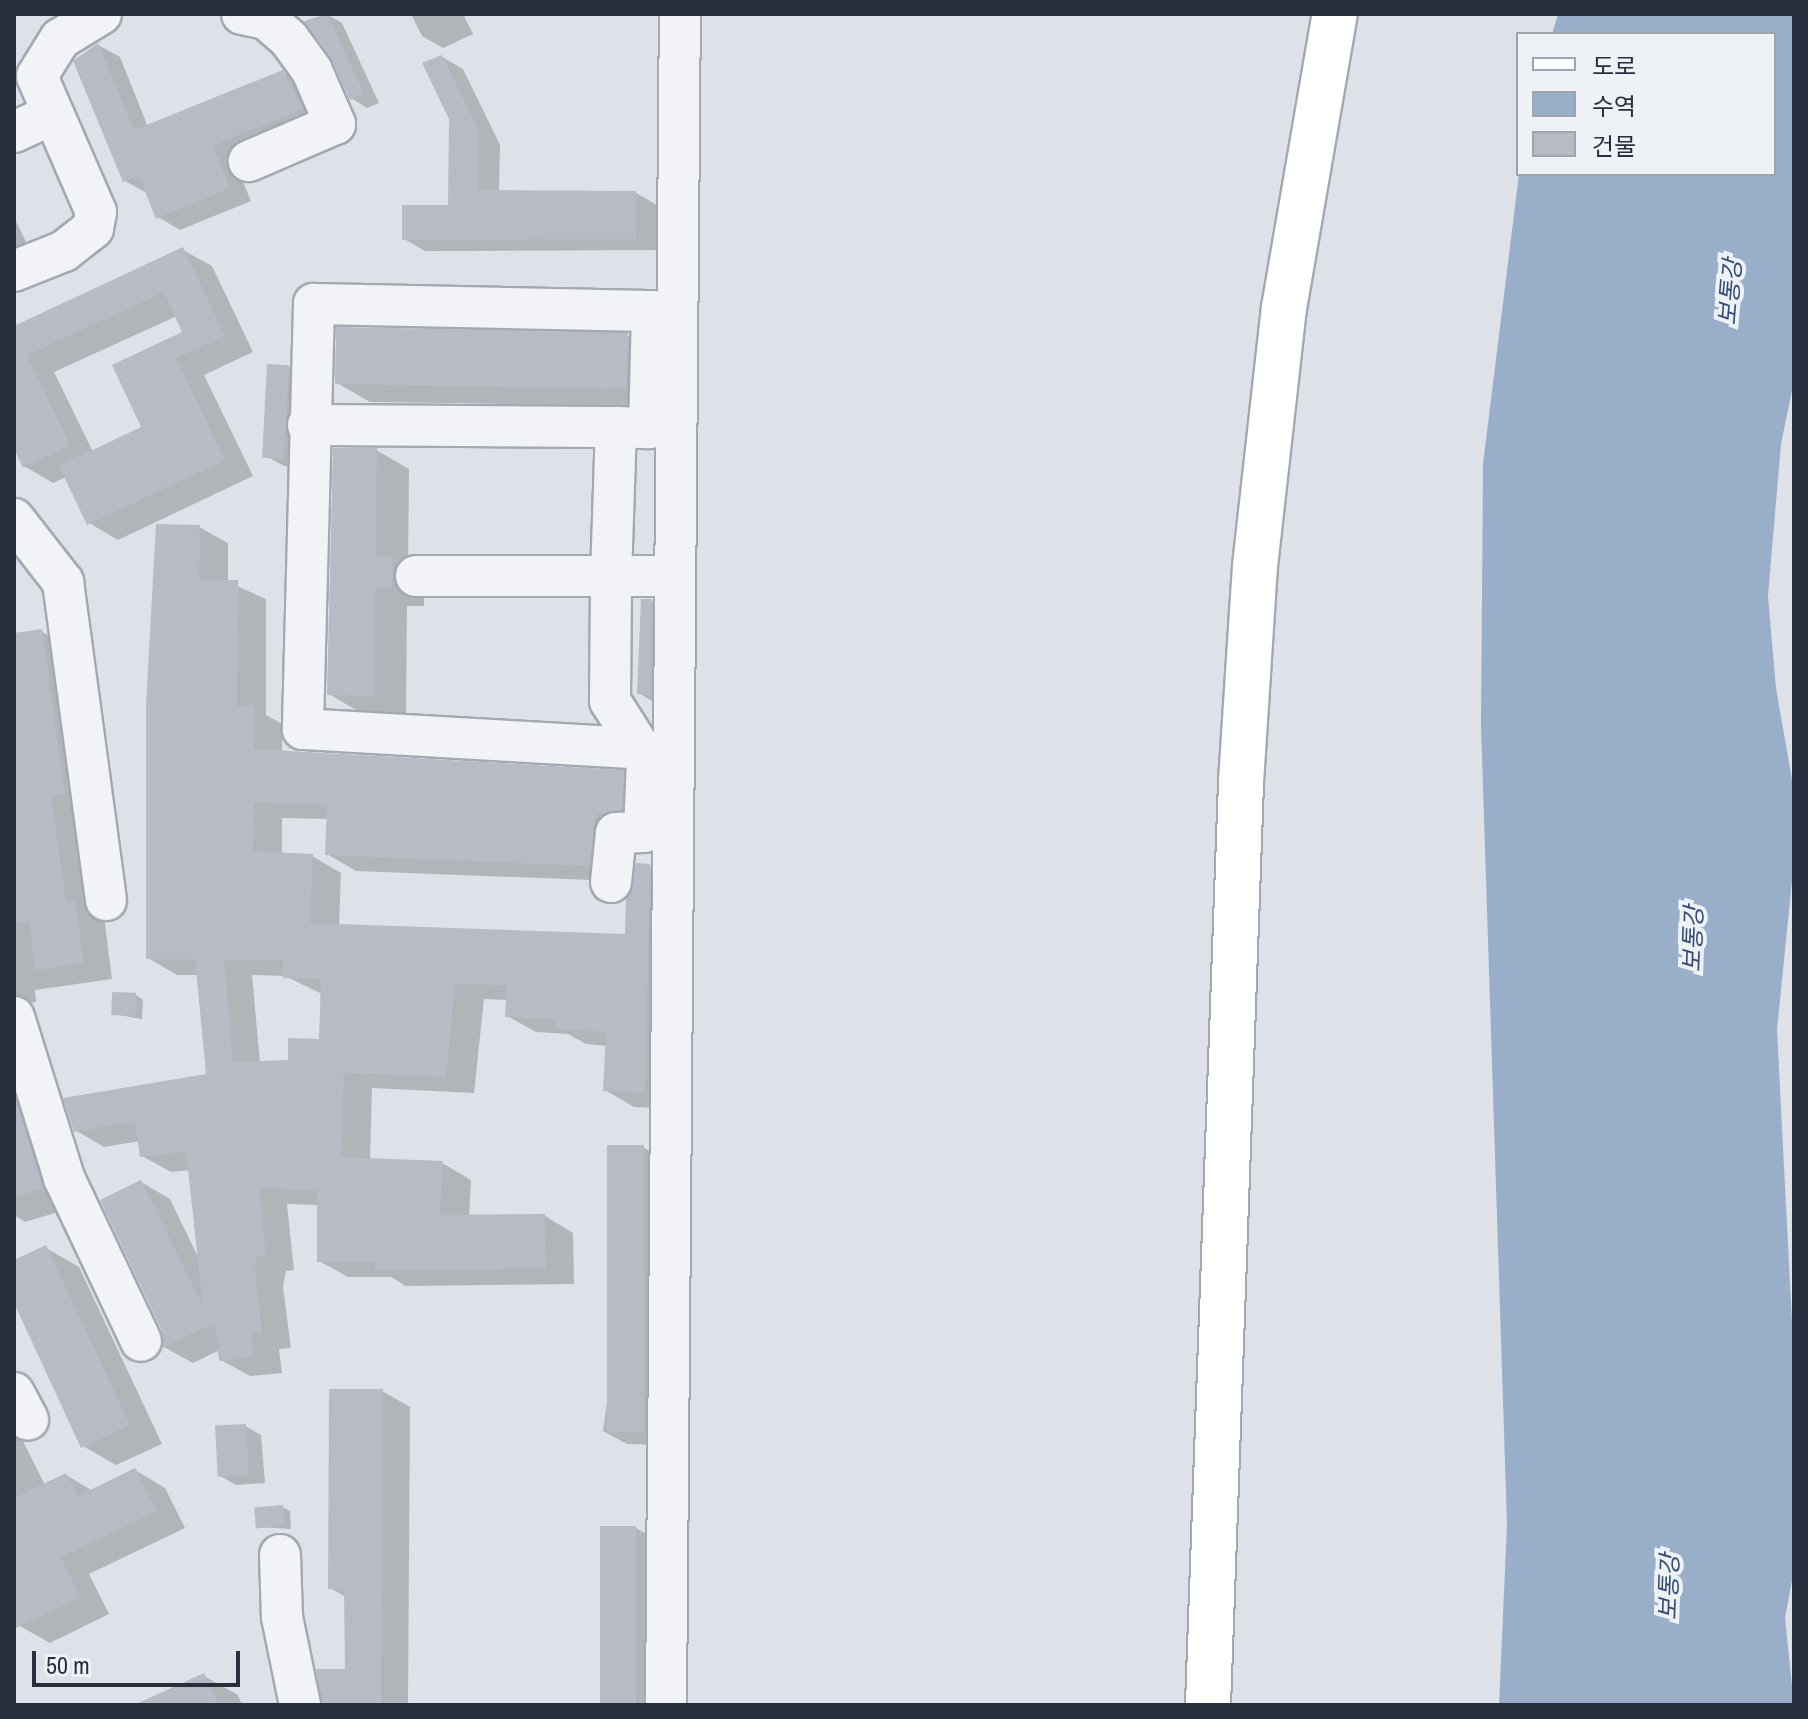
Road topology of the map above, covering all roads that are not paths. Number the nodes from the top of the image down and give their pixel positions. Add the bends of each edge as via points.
1 (101, 14) edge
2 (242, 14) edge
3 (680, 14) edge
4 (1335, 14) edge
5 (53, 114) junction
6 (14, 132) edge
7 (249, 161) dead end
8 (14, 271) edge
9 (308, 425) junction
10 (616, 427) junction
11 (14, 519) edge
12 (416, 576) dead end
13 (674, 576) junction
14 (611, 577) junction
15 (637, 748) junction
16 (611, 882) dead end
17 (106, 900) dead end
18 (14, 1017) edge
19 (141, 1341) dead end
20 (280, 1555) dead end
21 (300, 1705) edge
22 (666, 1705) edge
23 (1208, 1705) edge

1 - 5 street via 60,39 37,76
2 - 7 street via 266,19 289,39 312,71 335,124
3 - 13 street
4 - 23 main road via 1284,308 1255,566 1241,782
5 - 6 street
5 - 8 street via 96,212 93,228 64,251
9 - 10 street
9 - 10 street via 314,304 652,311 649,428
9 - 15 street via 303,729
10 - 14 street
11 - 17 street via 63,582
12 - 14 street
13 - 14 street
13 - 22 street
14 - 15 street via 610,701
15 - 16 street via 647,759 644,832 616,833
18 - 19 street via 64,1178
20 - 21 street via 282,1617

